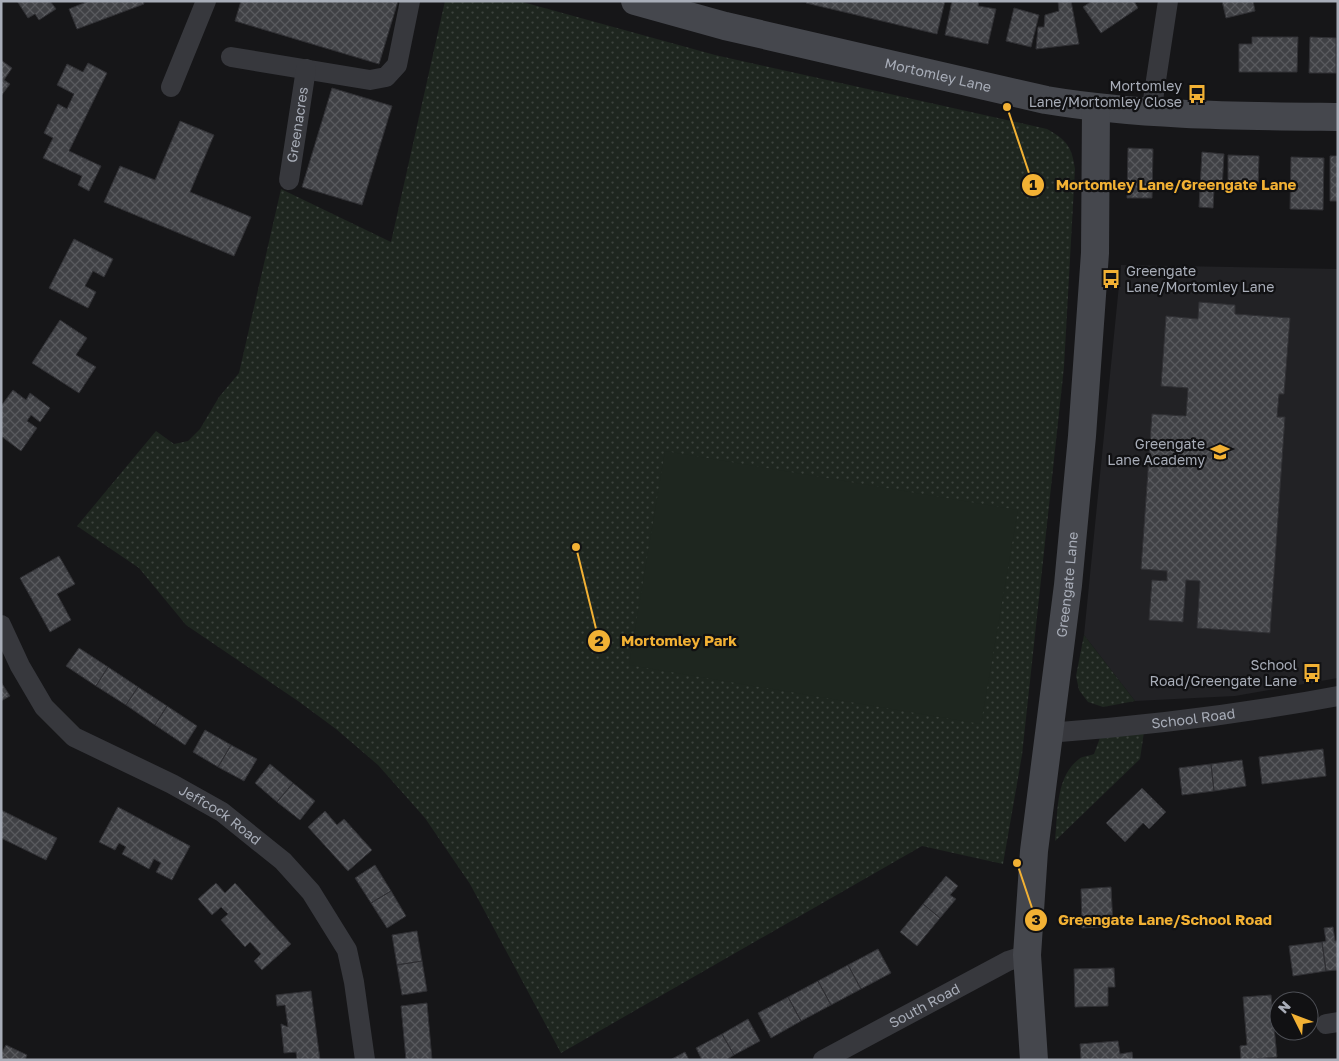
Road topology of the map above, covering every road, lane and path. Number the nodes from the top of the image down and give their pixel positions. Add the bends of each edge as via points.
1 (206, 1) edge
2 (410, 1) edge
3 (635, 1) edge
4 (1168, 1) edge
5 (231, 57) dead end
6 (306, 69) junction
7 (171, 87) dead end
8 (1096, 108) junction
9 (1150, 113) junction
10 (1338, 117) edge
11 (289, 180) dead end
12 (1, 625) edge
13 (1338, 696) edge
14 (1048, 733) junction
15 (1027, 955) junction
16 (365, 1060) edge
17 (823, 1060) edge
18 (1034, 1060) edge

1 - 7 street
2 - 6 street, Greenacres via 396,65 386,77 370,80
3 - 8 street, Mortomley Lane via 725,26 995,89
4 - 9 street
5 - 6 street, Greenacres
6 - 11 street, Greenacres
8 - 9 street, Mortomley Lane
8 - 14 street, Greengate Lane via 1095,253 1082,436 1068,584
9 - 10 street, Mortomley Lane
12 - 16 street, Jeffcock Road via 44,707 74,737 222,812 283,861 312,892 347,950
13 - 14 street, School Road via 1272,708
14 - 15 street, Greengate Lane via 1034,851
15 - 17 street, South Road via 1008,961
15 - 18 street, Greengate Lane

